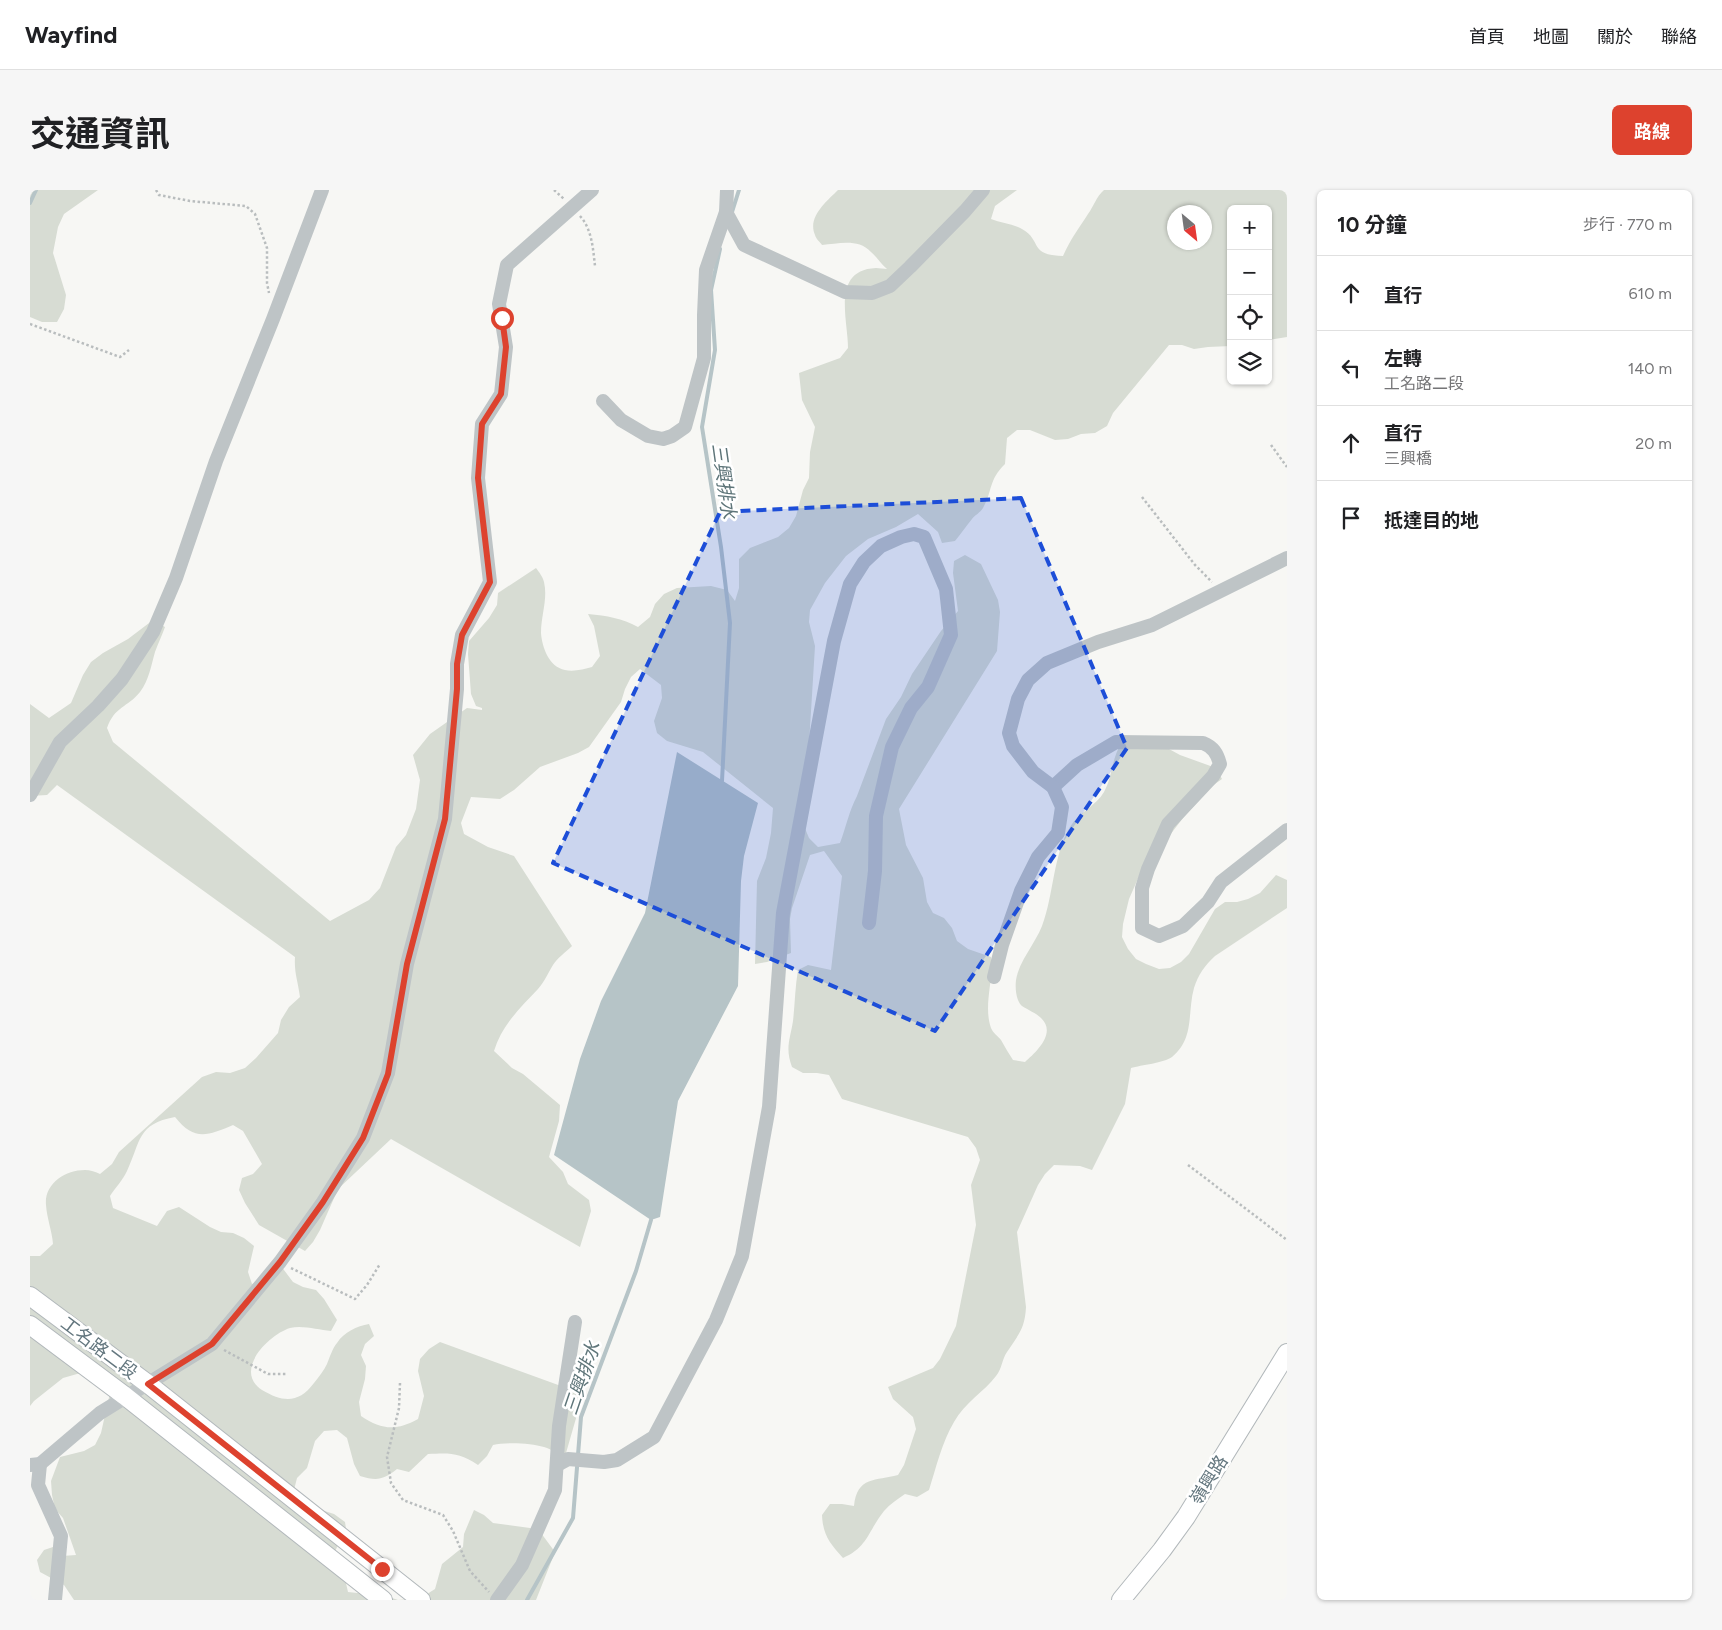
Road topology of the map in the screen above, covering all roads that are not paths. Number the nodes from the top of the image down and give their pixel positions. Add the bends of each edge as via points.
1 (322, 190) edge
2 (592, 190) edge
3 (728, 190) edge
4 (983, 190) edge
5 (726, 212) junction
6 (603, 401) dead end
7 (1287, 558) edge
8 (1053, 787) junction
9 (30, 796) edge
10 (1287, 830) edge
11 (869, 923) dead end
12 (994, 977) dead end
13 (30, 1296) edge
14 (575, 1322) dead end
15 (30, 1325) edge
16 (1287, 1353) edge
17 (148, 1384) junction
18 (124, 1396) junction
19 (35, 1464) edge
20 (557, 1465) junction
21 (55, 1600) edge
22 (383, 1600) edge
23 (421, 1600) edge
24 (497, 1600) edge
25 (1121, 1600) edge

1 - 9 lane via 153,632 122,680 60,742
2 - 17 lane via 507,265 499,304 506,347 501,394 482,424 478,478 490,582 462,635 445,819 407,964 388,1074 363,1138 280,1262 212,1344
3 - 5 lane
4 - 5 lane via 910,268 890,286 872,294 845,292 744,245
5 - 6 lane via 706,270 704,358 685,427 663,439 648,436 621,420
7 - 8 lane via 1152,625 1047,663 1028,680 1018,699 1009,733 1013,746 1033,772
8 - 10 lane via 1077,765 1116,742 1203,743 1211,746 1220,764 1213,776 1168,824 1142,888 1142,928 1159,936 1182,926 1208,902 1221,882
8 - 12 lane via 1062,807 1058,833 1038,857 1021,891
11 - 20 lane via 875,871 876,816 892,747 911,708 928,687 951,635 946,589 924,537 914,534 881,546 864,562 850,584 834,641 783,913 769,1107 742,1256 716,1320 654,1437 617,1460 568,1459
13 - 17 main road, 工名路二段
14 - 20 lane via 559,1426
15 - 18 main road, 工名路二段
16 - 25 main road, 嶺興路 via 1186,1517
17 - 18 lane
17 - 23 main road, 工名路二段
18 - 19 lane
18 - 22 main road, 工名路二段
19 - 21 lane via 38,1485 61,1536
20 - 24 lane via 555,1490 522,1565

